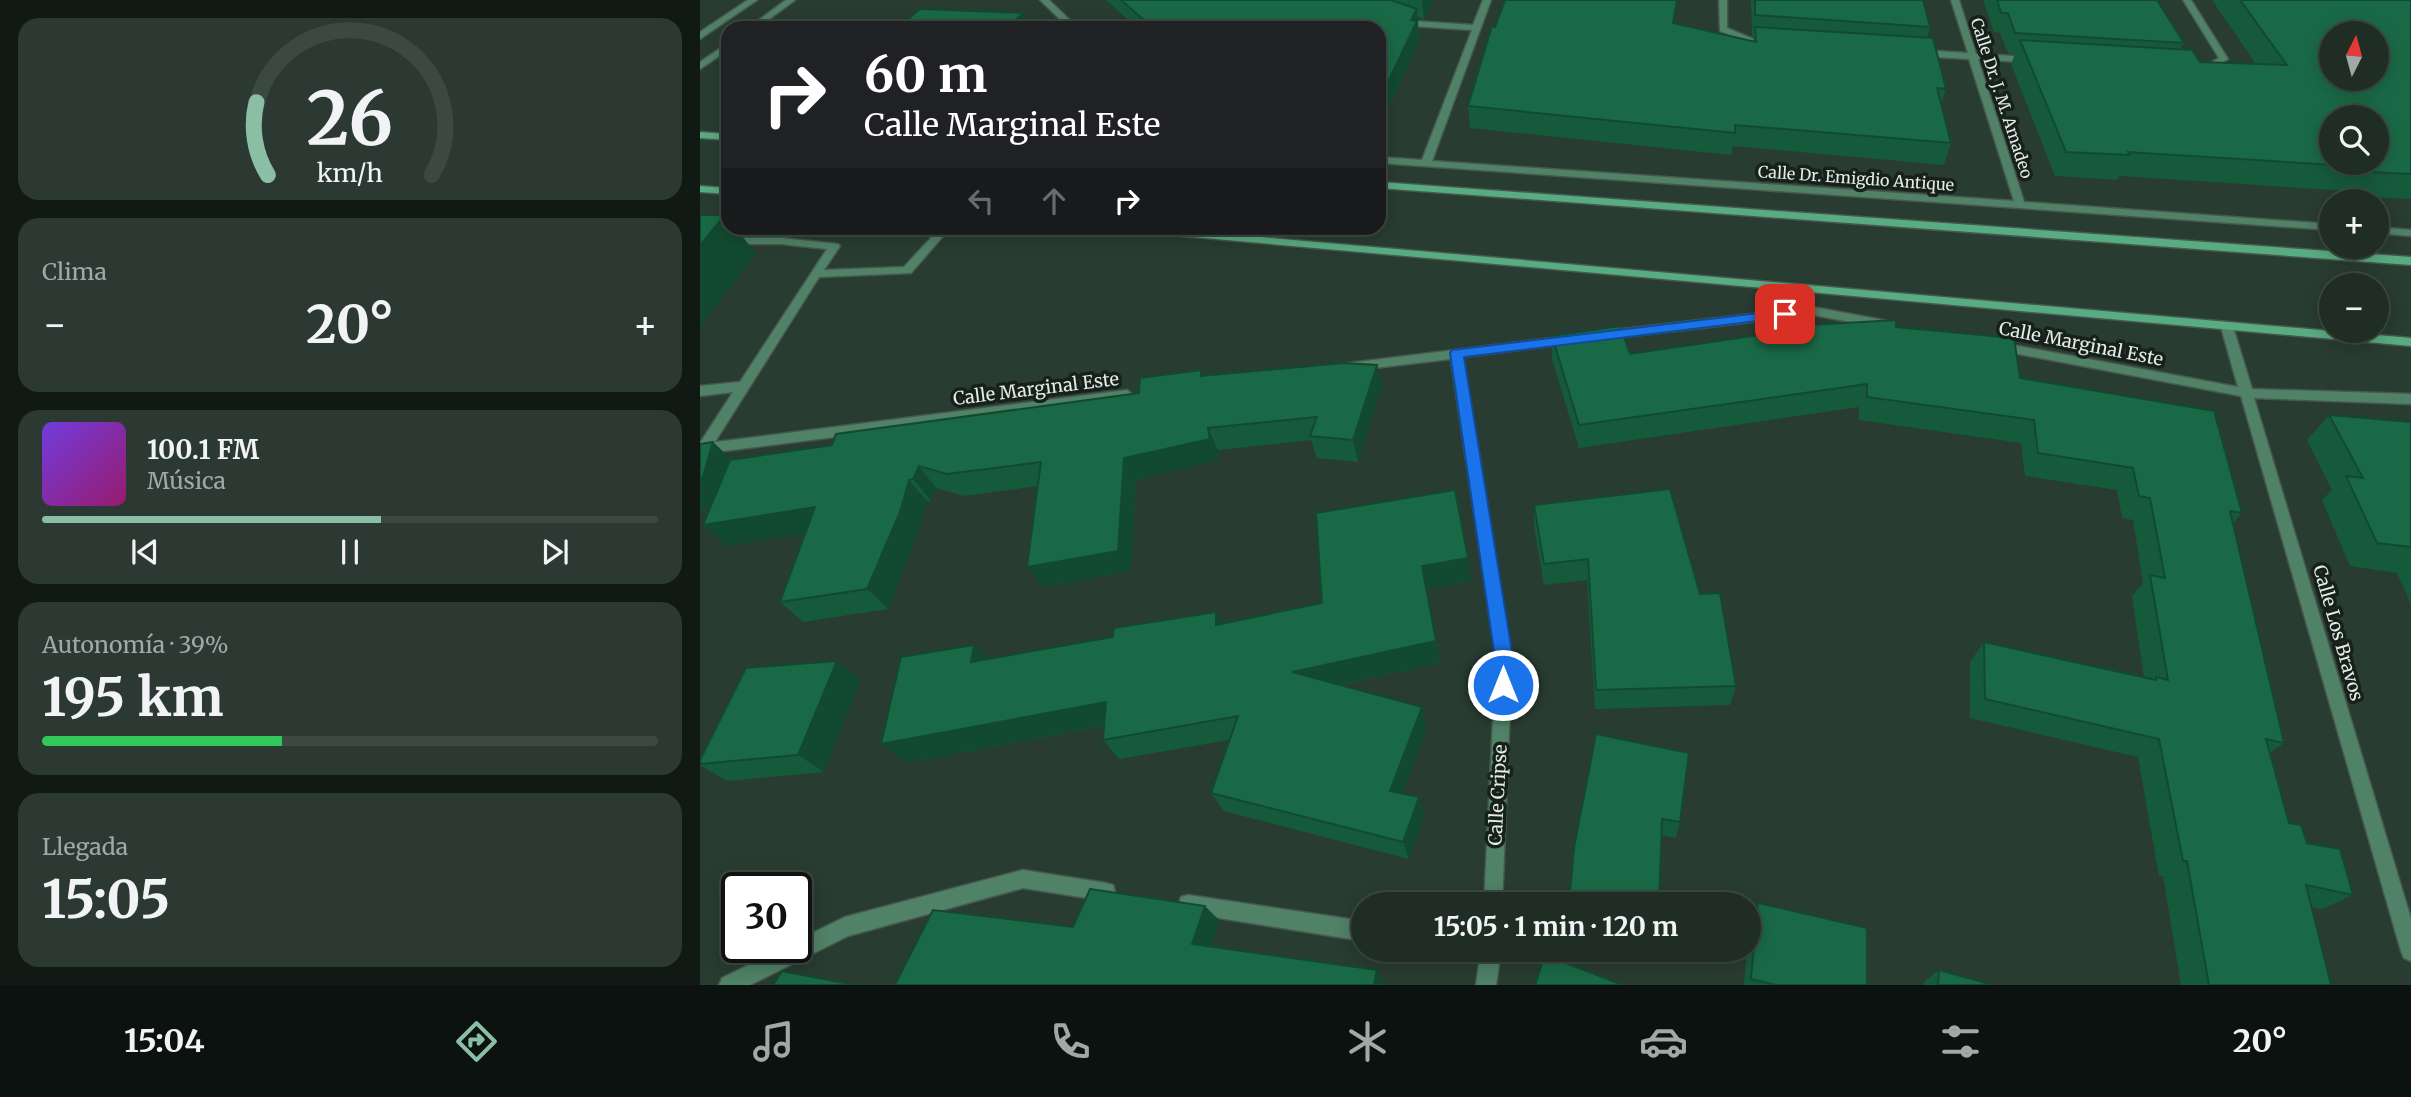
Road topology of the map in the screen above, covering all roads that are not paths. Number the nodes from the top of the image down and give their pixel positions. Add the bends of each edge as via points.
1 (753, 0) edge
2 (791, 0) edge
3 (1044, 0) edge
4 (1487, 0) edge
5 (1723, 0) edge
6 (1955, 0) edge
7 (2186, 0) edge
8 (1389, 16) edge
9 (722, 21) edge
10 (762, 21) edge
11 (1066, 21) edge
12 (721, 22) edge
13 (1476, 28) junction
14 (700, 36) edge
15 (1783, 44) edge
16 (721, 51) edge
17 (1905, 52) edge
18 (1972, 57) junction
19 (2040, 60) edge
20 (700, 66) edge
21 (2188, 69) edge
22 (700, 135) edge
23 (721, 136) edge
24 (1386, 161) edge
25 (1426, 164) junction
26 (1386, 186) edge
27 (700, 189) edge
28 (721, 190) edge
29 (2020, 205) junction
30 (2319, 226) edge
31 (2389, 231) edge
32 (2411, 233) edge
33 (939, 235) edge
34 (1204, 235) edge
35 (700, 241) edge
36 (2411, 261) edge
37 (816, 274) junction
38 (2227, 327) junction
39 (1908, 329) edge
40 (2411, 342) edge
41 (1989, 344) edge
42 (1457, 353) junction
43 (1333, 369) edge
44 (744, 386) junction
45 (700, 391) edge
46 (1142, 393) edge
47 (2247, 393) junction
48 (2411, 399) edge
49 (702, 449) edge
50 (1494, 892) edge
51 (1132, 896) edge
52 (1173, 902) edge
53 (1351, 929) edge
54 (2411, 951) edge
55 (1489, 962) edge
56 (729, 985) edge
57 (1486, 985) edge

1 - 9 street
2 - 10 street
3 - 11 street
4 - 13 street
5 - 15 street via 1723,29 1756,43
6 - 18 street, Calle Dr. J. M. Amadeo
7 - 21 street via 2224,59 2202,70
8 - 13 street via 1413,23
12 - 14 street
13 - 25 street
16 - 20 street
17 - 18 street
18 - 19 street
18 - 29 street, Calle Dr. J. M. Amadeo
22 - 23 street
24 - 25 street, Calle Dr. Emigdio Antique
25 - 29 street, Calle Dr. Emigdio Antique
26 - 36 street
27 - 28 street
29 - 30 street, Calle Dr. Emigdio Antique
31 - 32 street
33 - 37 street via 907,270
34 - 38 street
35 - 37 street via 834,246
37 - 44 street
38 - 40 street
38 - 47 street, Calle Los Bravos
39 - 42 street via 1813,311
41 - 47 street, Calle Marginal Este
42 - 43 street
42 - 50 street, Calle Cripse via 1504,658
44 - 45 street
44 - 49 street
46 - 49 street, Calle Marginal Este
47 - 48 street, Calle Marginal Este
47 - 54 street, Calle Los Bravos
51 - 56 street via 1023,879 845,927
52 - 53 street
55 - 57 street

